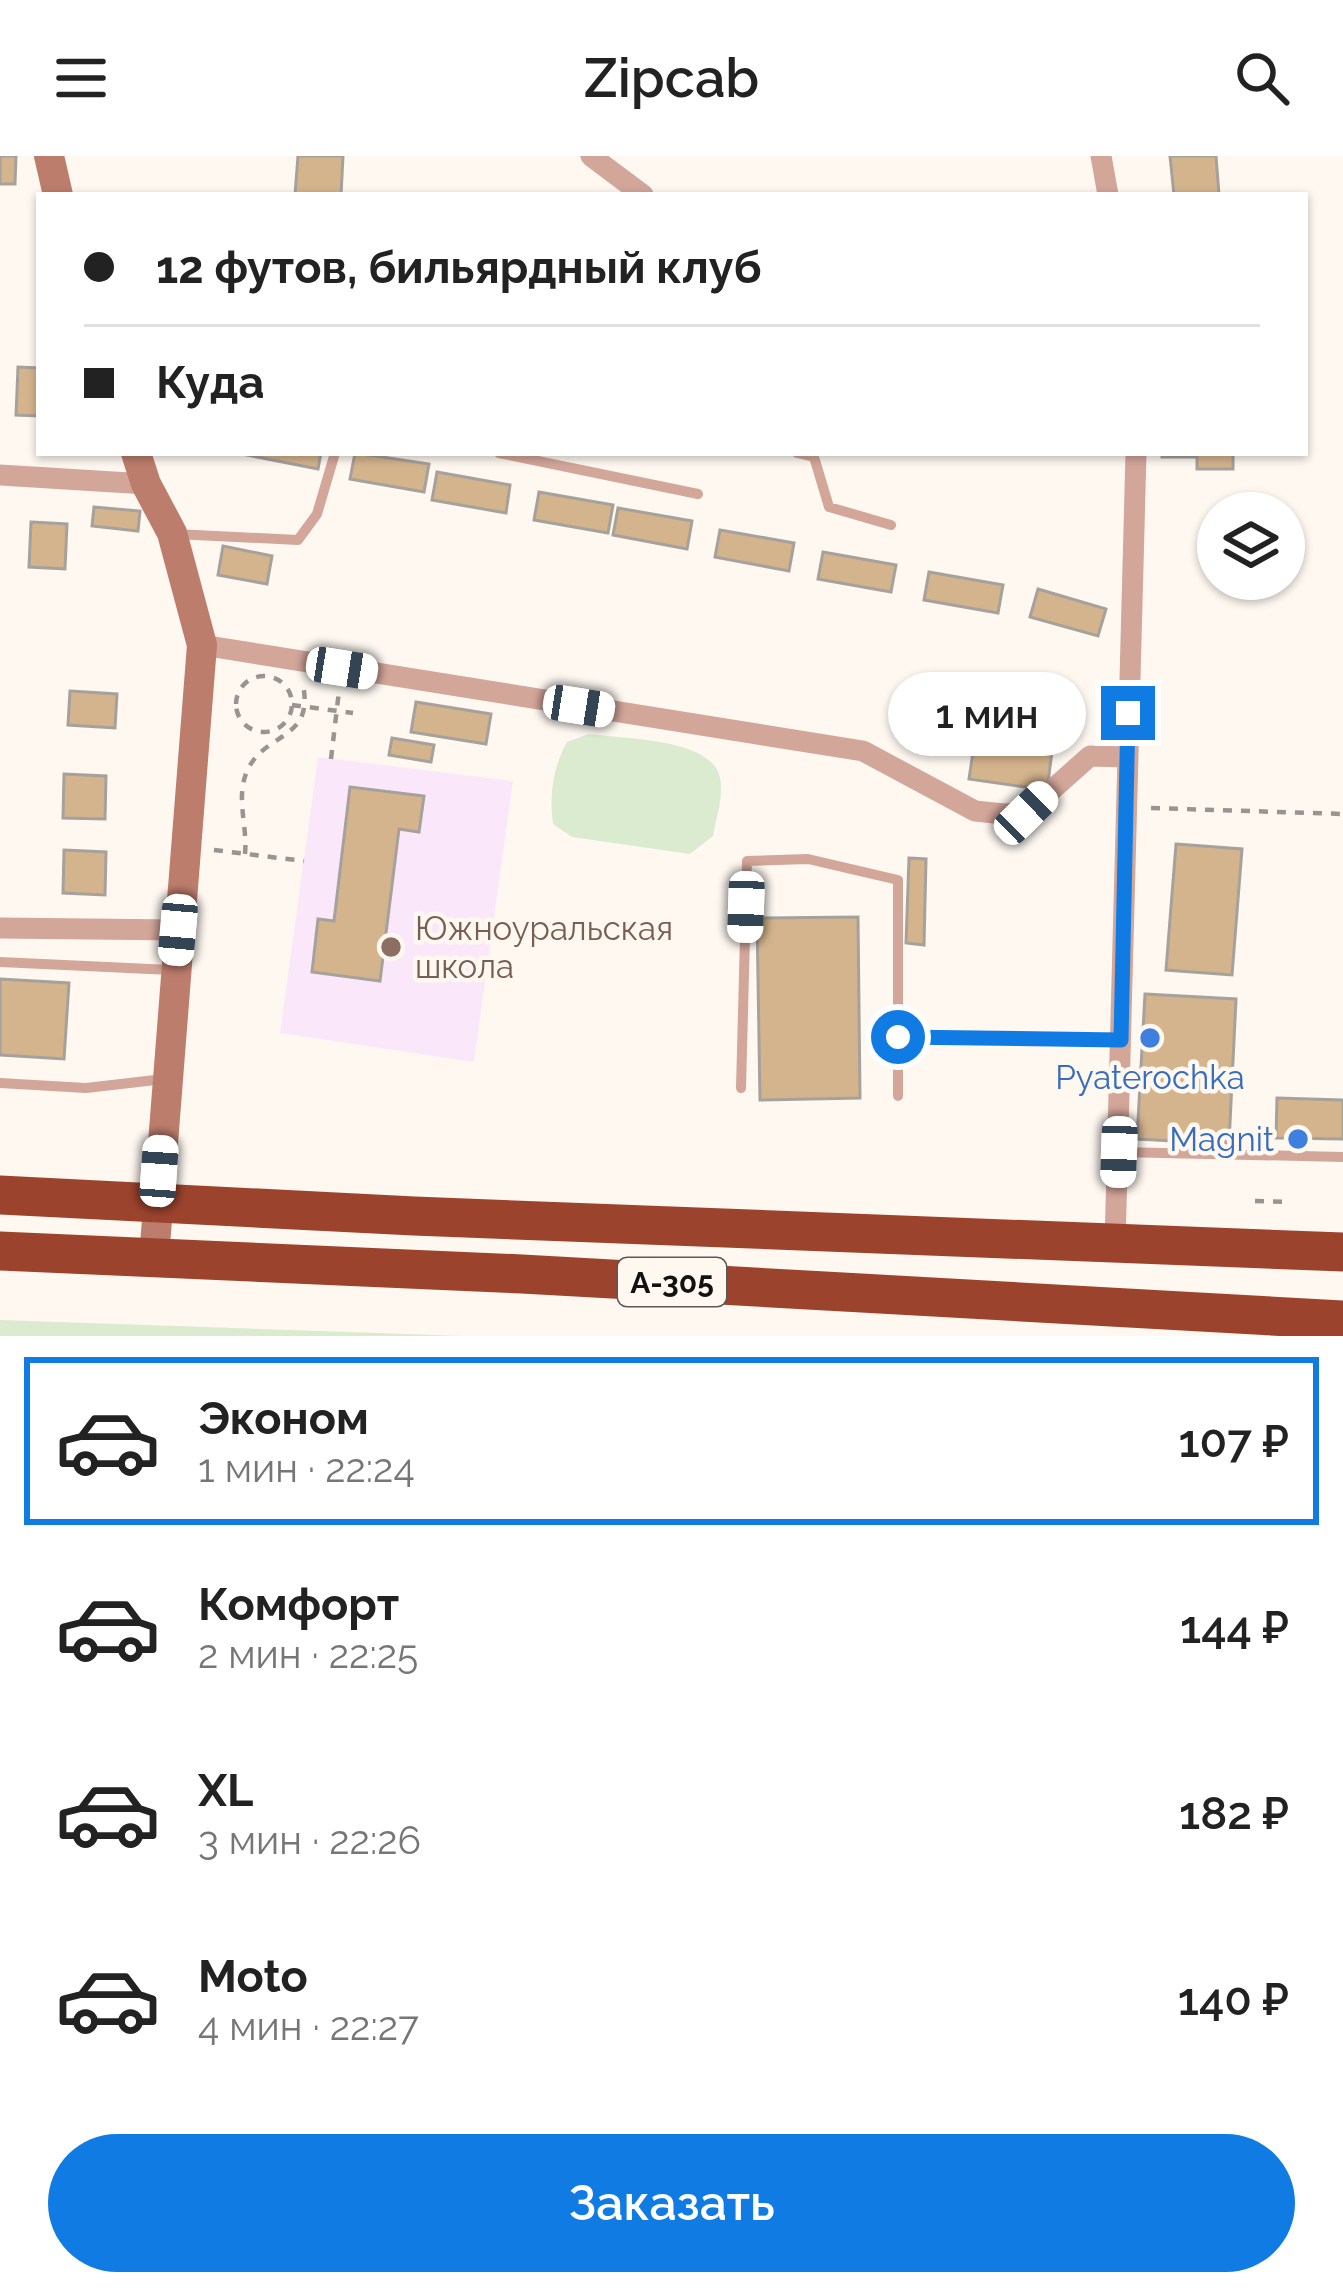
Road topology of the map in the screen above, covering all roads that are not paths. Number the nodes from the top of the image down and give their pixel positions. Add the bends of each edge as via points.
1 (50, 156) edge
2 (591, 156) edge
3 (1101, 156) edge
4 (57, 192) edge
5 (639, 192) edge
6 (1107, 192) edge
7 (137, 456) edge
8 (334, 456) edge
9 (514, 456) edge
10 (810, 456) edge
11 (1136, 456) edge
12 (0, 475) edge
13 (146, 484) junction
14 (698, 494) dead end
15 (891, 525) dead end
16 (172, 533) junction
17 (202, 645) junction
18 (1127, 757) junction
19 (0, 928) edge
20 (178, 930) junction
21 (0, 962) edge
22 (174, 970) junction
23 (898, 1037) junction
24 (1121, 1040) junction
25 (165, 1078) junction
26 (0, 1082) edge
27 (741, 1088) dead end
28 (898, 1096) dead end
29 (1119, 1152) junction
30 (1343, 1157) edge
31 (0, 1196) edge
32 (157, 1203) junction
33 (1115, 1245) junction
34 (0, 1251) edge
35 (1343, 1252) edge
36 (154, 1258) junction
37 (1326, 1325) edge

1 - 4 street
2 - 5 street
3 - 6 street
7 - 13 street
8 - 16 lane via 317,514 298,540
9 - 14 lane
10 - 15 lane via 829,507
11 - 18 street
12 - 13 street
13 - 16 street
16 - 17 street
17 - 18 street via 863,752 975,811 1026,813 1090,756
17 - 20 street
18 - 24 street
19 - 20 street
20 - 22 street
21 - 22 lane
22 - 25 street
23 - 24 lane
23 - 27 lane via 898,880 808,860 747,861
23 - 28 lane
24 - 29 street
25 - 26 lane via 86,1088
25 - 32 street
29 - 30 lane
29 - 33 street
31 - 32 highway, А-305
32 - 33 highway, А-305
32 - 36 street
33 - 35 highway, А-305
34 - 36 highway, А-305
36 - 37 highway, А-305

